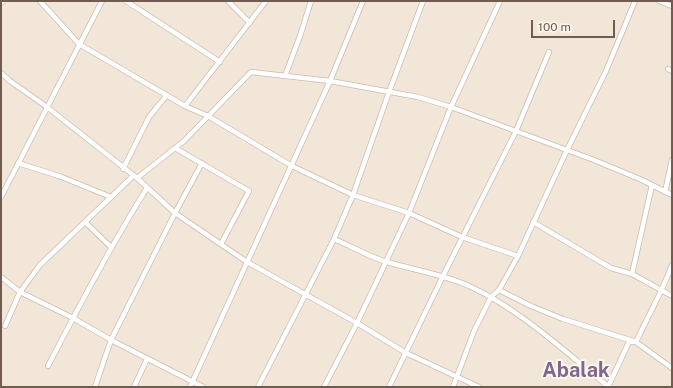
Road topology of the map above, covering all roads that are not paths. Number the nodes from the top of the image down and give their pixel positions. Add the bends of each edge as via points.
1 (40, 1) edge
2 (102, 1) edge
3 (126, 1) edge
4 (228, 1) edge
5 (266, 1) edge
6 (311, 1) edge
7 (363, 1) edge
8 (423, 1) edge
9 (500, 1) edge
10 (635, 1) edge
11 (659, 1) edge
12 (672, 6) edge
13 (250, 23) junction
14 (79, 44) junction
15 (550, 52) dead end
16 (220, 62) junction
17 (1, 73) edge
18 (285, 76) junction
19 (330, 81) junction
20 (389, 92) junction
21 (167, 95) junction
22 (185, 106) junction
23 (47, 107) junction
24 (451, 107) junction
25 (208, 116) junction
26 (516, 131) junction
27 (175, 148) junction
28 (567, 150) junction
29 (672, 160) edge
30 (18, 163) junction
31 (202, 163) junction
32 (292, 166) junction
33 (123, 168) junction
34 (135, 177) junction
35 (652, 185) junction
36 (147, 188) junction
37 (665, 192) junction
38 (353, 195) junction
39 (672, 195) edge
40 (1, 197) edge
41 (112, 197) junction
42 (175, 213) junction
43 (409, 213) junction
44 (85, 222) junction
45 (533, 222) junction
46 (462, 238) junction
47 (334, 239) junction
48 (221, 244) junction
49 (112, 248) junction
50 (518, 256) junction
51 (247, 262) junction
52 (386, 262) junction
53 (672, 265) edge
54 (632, 274) junction
55 (443, 276) junction
56 (1, 277) edge
57 (499, 290) junction
58 (663, 290) junction
59 (20, 292) junction
60 (306, 295) junction
61 (672, 296) edge
62 (492, 297) junction
63 (73, 318) junction
64 (357, 323) junction
65 (5, 326) dead end
66 (111, 340) junction
67 (636, 342) junction
68 (406, 353) junction
69 (148, 359) junction
70 (581, 364) junction
71 (48, 366) dead end
72 (672, 368) edge
73 (576, 371) dead end
74 (458, 377) junction
75 (192, 381) junction
76 (94, 387) edge
77 (134, 387) edge
78 (190, 387) edge
79 (203, 387) edge
80 (258, 387) edge
81 (324, 387) edge
82 (388, 387) edge
83 (453, 387) edge
84 (479, 387) edge
85 (609, 387) edge

1 - 14 street
2 - 14 street
3 - 16 street
4 - 13 street
5 - 13 street
6 - 18 street
7 - 19 street
8 - 20 street
9 - 24 street
10 - 28 street via 606,71
11 - 12 street
13 - 16 street
14 - 21 street
14 - 23 street
15 - 26 street
16 - 22 street
17 - 23 street
18 - 19 street
18 - 25 street via 251,72
19 - 20 street
19 - 32 street
20 - 24 street
20 - 38 street
21 - 22 street
21 - 33 street via 149,117
22 - 25 street
23 - 30 street
23 - 33 street
24 - 26 street
24 - 43 street
25 - 27 street
25 - 32 street
26 - 28 street
26 - 46 street
27 - 31 street
27 - 34 street
28 - 35 street
28 - 45 street
29 - 37 street
30 - 40 street
30 - 41 street
31 - 42 street
31 - 48 street via 249,191
32 - 38 street
32 - 51 street
33 - 34 street
34 - 36 street
34 - 41 street
35 - 37 street
35 - 54 street
36 - 42 street
36 - 49 street
37 - 39 street
38 - 43 street
38 - 47 street
41 - 44 street
42 - 48 street
42 - 66 street
43 - 46 street
43 - 52 street
44 - 49 street
44 - 59 street via 40,265
45 - 50 street
45 - 54 street via 612,268
46 - 50 street
46 - 55 street
47 - 52 street
47 - 60 street
48 - 51 street
49 - 63 street
50 - 57 street
51 - 60 street
51 - 75 street
52 - 55 street
52 - 64 street
53 - 58 street
54 - 58 street
55 - 62 street
55 - 68 street
56 - 59 street
57 - 62 street
57 - 67 street via 563,319
58 - 61 street
58 - 67 street
59 - 63 street
59 - 65 street
60 - 64 street
60 - 80 street
62 - 70 street via 548,336
62 - 74 street via 474,331
63 - 66 street
63 - 71 street
64 - 68 street
64 - 81 street
66 - 69 street
66 - 76 street
67 - 72 street
67 - 85 street via 629,342
68 - 74 street
68 - 82 street
69 - 75 street
69 - 77 street
70 - 73 street
70 - 85 street
74 - 83 street
74 - 84 street
75 - 78 street
75 - 79 street

